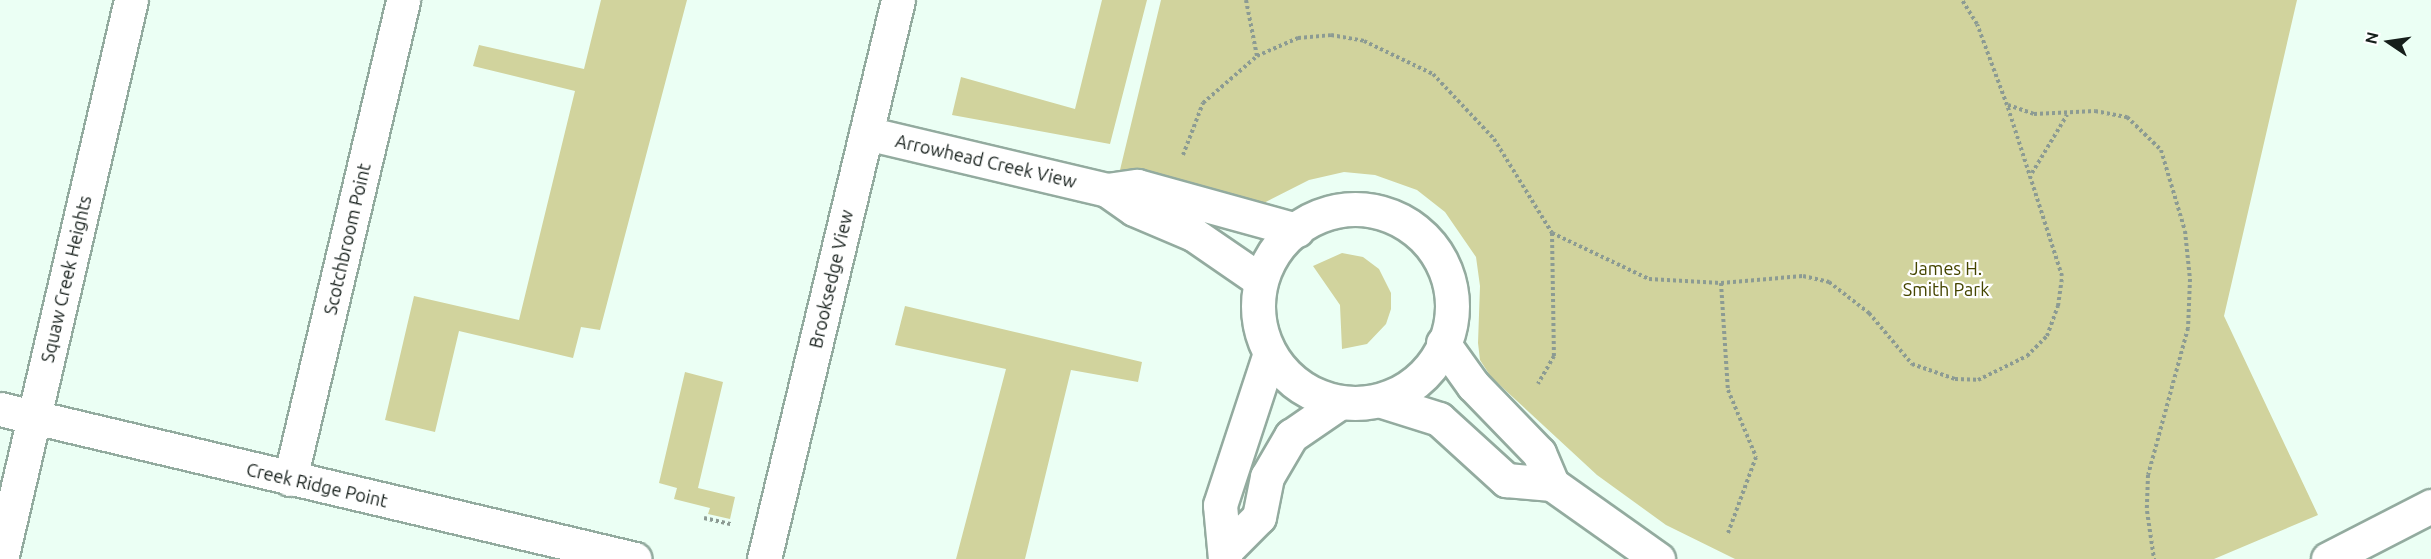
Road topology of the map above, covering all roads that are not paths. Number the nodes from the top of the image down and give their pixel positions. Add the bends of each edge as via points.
1 (131, 0) edge
2 (403, 0) edge
3 (898, 0) edge
4 (866, 133) junction
5 (1107, 190) junction
6 (1297, 230) junction
7 (1260, 280) junction
8 (1443, 343) junction
9 (1269, 356) junction
10 (1382, 401) junction
11 (1339, 403) junction
12 (0, 409) edge
13 (34, 418) junction
14 (290, 479) junction
15 (1552, 484) junction
16 (2431, 506) edge
17 (1621, 550) edge
18 (1226, 554) edge
19 (1, 559) edge
20 (635, 559) edge
21 (764, 559) edge
22 (1658, 559) edge
23 (2328, 559) edge

1 - 13 street, Squaw Creek Heights
2 - 14 street, Scotchbroom Point
3 - 4 street, Brooksedge View
4 - 5 street, Arrowhead Creek View
4 - 21 street, Brooksedge View
5 - 6 street, Arrowhead Creek View via 1137,186
5 - 7 street, Arrowhead Creek View via 1134,210 1193,234
6 - 7 street via 1281,242
6 - 8 street via 1316,216 1361,208 1397,217 1432,245 1448,277 1451,323
7 - 9 street via 1257,318
8 - 10 street via 1420,380
8 - 15 street via 1473,386 1539,453
9 - 11 street via 1299,388
9 - 18 street via 1221,505
10 - 11 street
10 - 15 street via 1439,419 1506,480
11 - 18 street via 1291,436 1267,477 1259,517
12 - 13 street, Creek Ridge Point
13 - 14 street, Creek Ridge Point
13 - 19 street, Squaw Creek Heights
14 - 20 street, Creek Ridge Point
15 - 17 street
16 - 23 street
17 - 22 street

